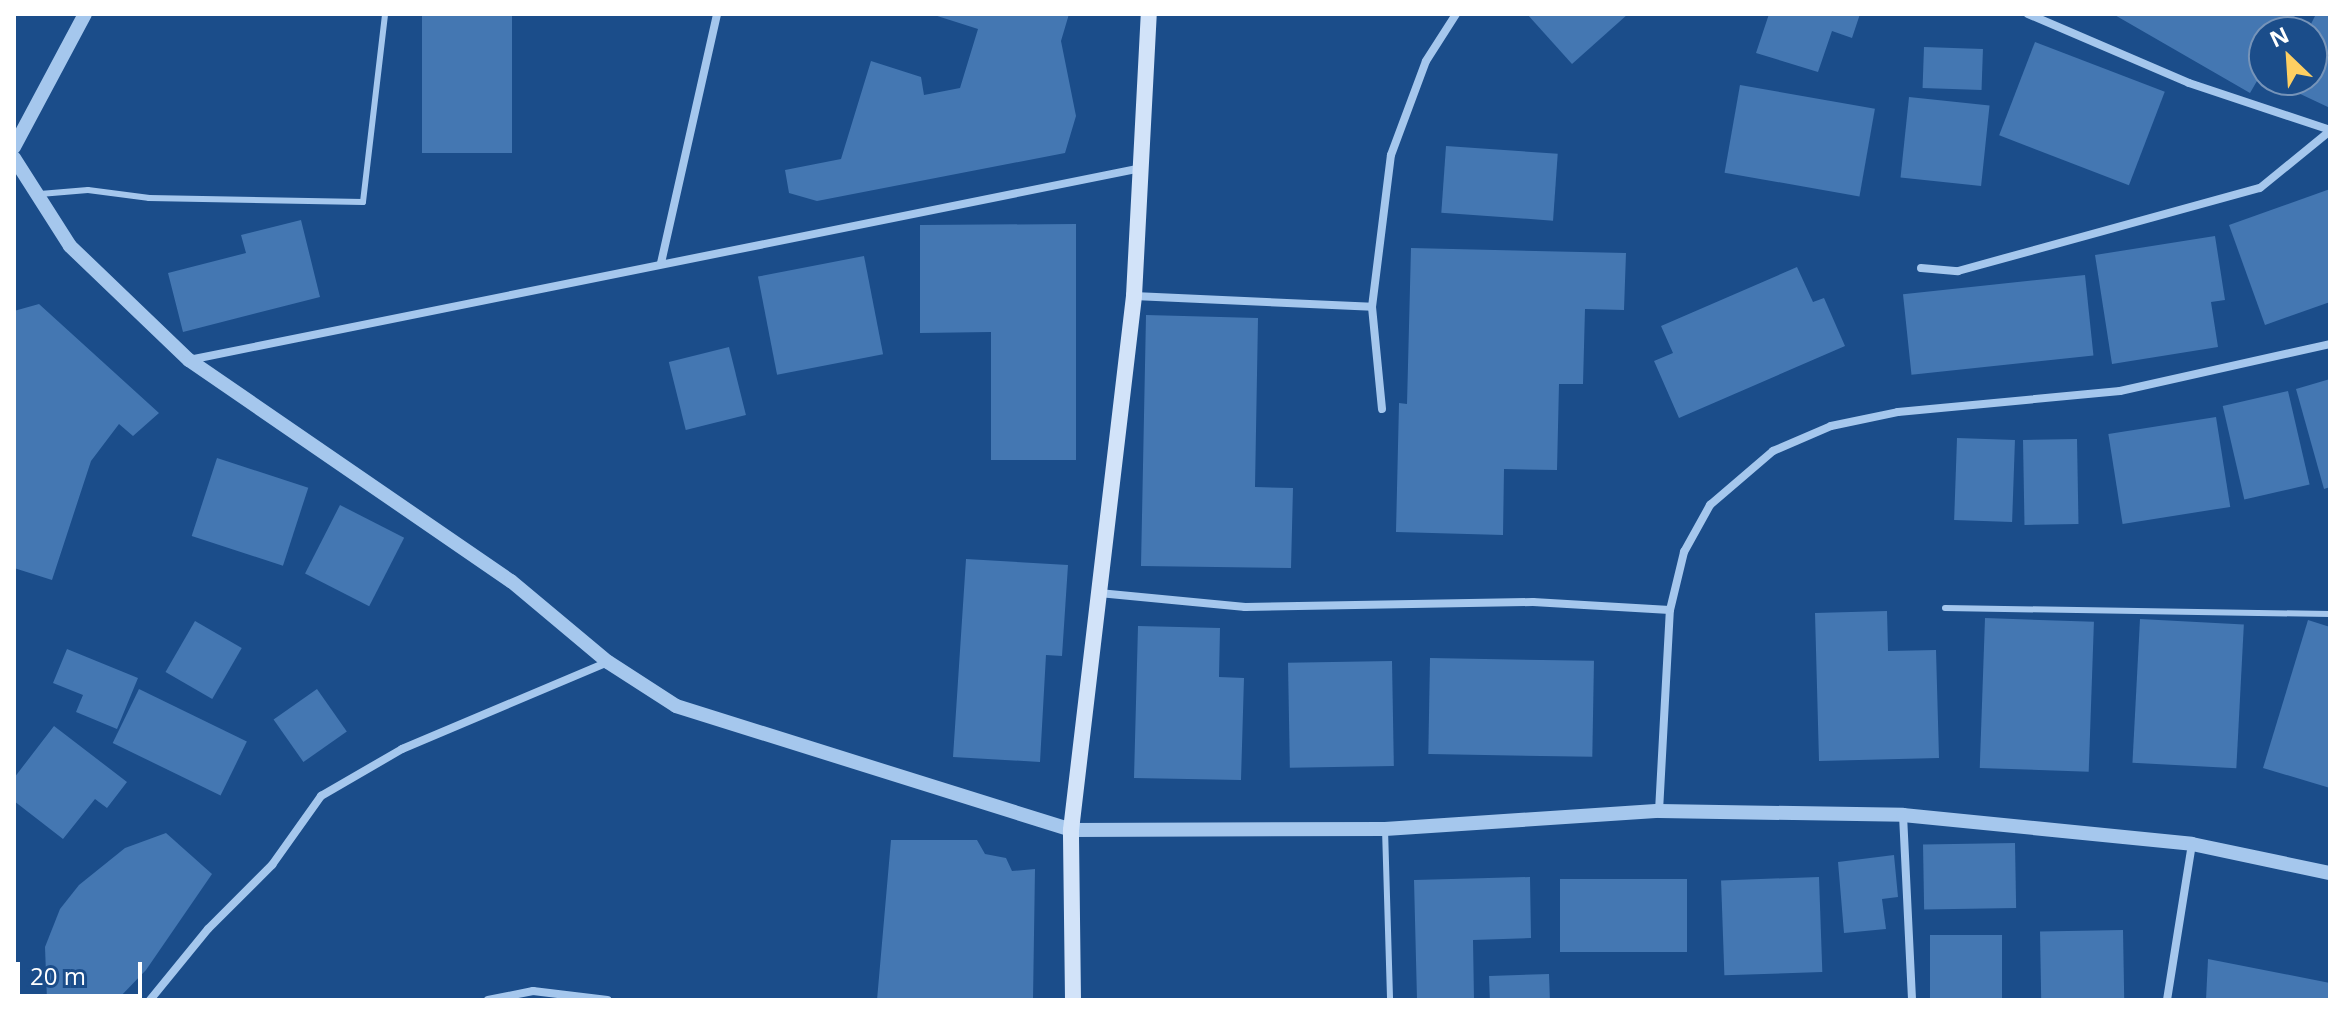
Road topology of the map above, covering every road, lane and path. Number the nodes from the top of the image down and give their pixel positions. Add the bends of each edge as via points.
1 (85, 14) edge
2 (385, 14) edge
3 (717, 14) edge
4 (1149, 14) edge
5 (1456, 14) edge
6 (2028, 14) edge
7 (2330, 131) edge
8 (14, 147) edge
9 (14, 158) edge
10 (1144, 167) junction
11 (37, 194) junction
12 (661, 263) junction
13 (1921, 268) dead end
14 (1134, 296) junction
15 (1372, 307) junction
16 (2330, 344) edge
17 (189, 360) junction
18 (1382, 409) dead end
19 (1099, 593) junction
20 (1945, 608) dead end
21 (1670, 610) junction
22 (2330, 614) edge
23 (608, 662) junction
24 (1659, 811) junction
25 (1903, 815) junction
26 (1385, 829) junction
27 (1071, 830) junction
28 (2192, 844) junction
29 (2330, 873) edge
30 (150, 1000) edge
31 (488, 1000) edge
32 (607, 1000) edge
33 (1073, 1000) edge
34 (1390, 1000) edge
35 (1912, 1000) edge
36 (2167, 1000) edge

1 - 8 street
2 - 11 lane via 363,202 149,198 88,190
3 - 12 street
4 - 10 main road
5 - 15 street via 1426,61 1391,155
6 - 7 street via 2189,83
7 - 13 street via 2260,188 1958,271
9 - 11 street
10 - 12 street
10 - 14 main road
11 - 17 street via 70,246
12 - 17 street
14 - 15 street
14 - 19 main road
15 - 18 street
16 - 21 street via 2120,391 1898,412 1831,426 1773,451 1710,505 1684,552
17 - 23 street via 511,581
19 - 21 street via 1245,607 1533,602
19 - 27 main road
20 - 22 lane
21 - 24 street
23 - 27 street via 676,706
23 - 30 street via 402,749 321,796 272,865 208,929
24 - 25 street
24 - 26 street
25 - 28 street
25 - 35 street
26 - 27 street
26 - 34 lane
27 - 33 main road
28 - 29 street
28 - 36 street
31 - 32 street via 533,991

